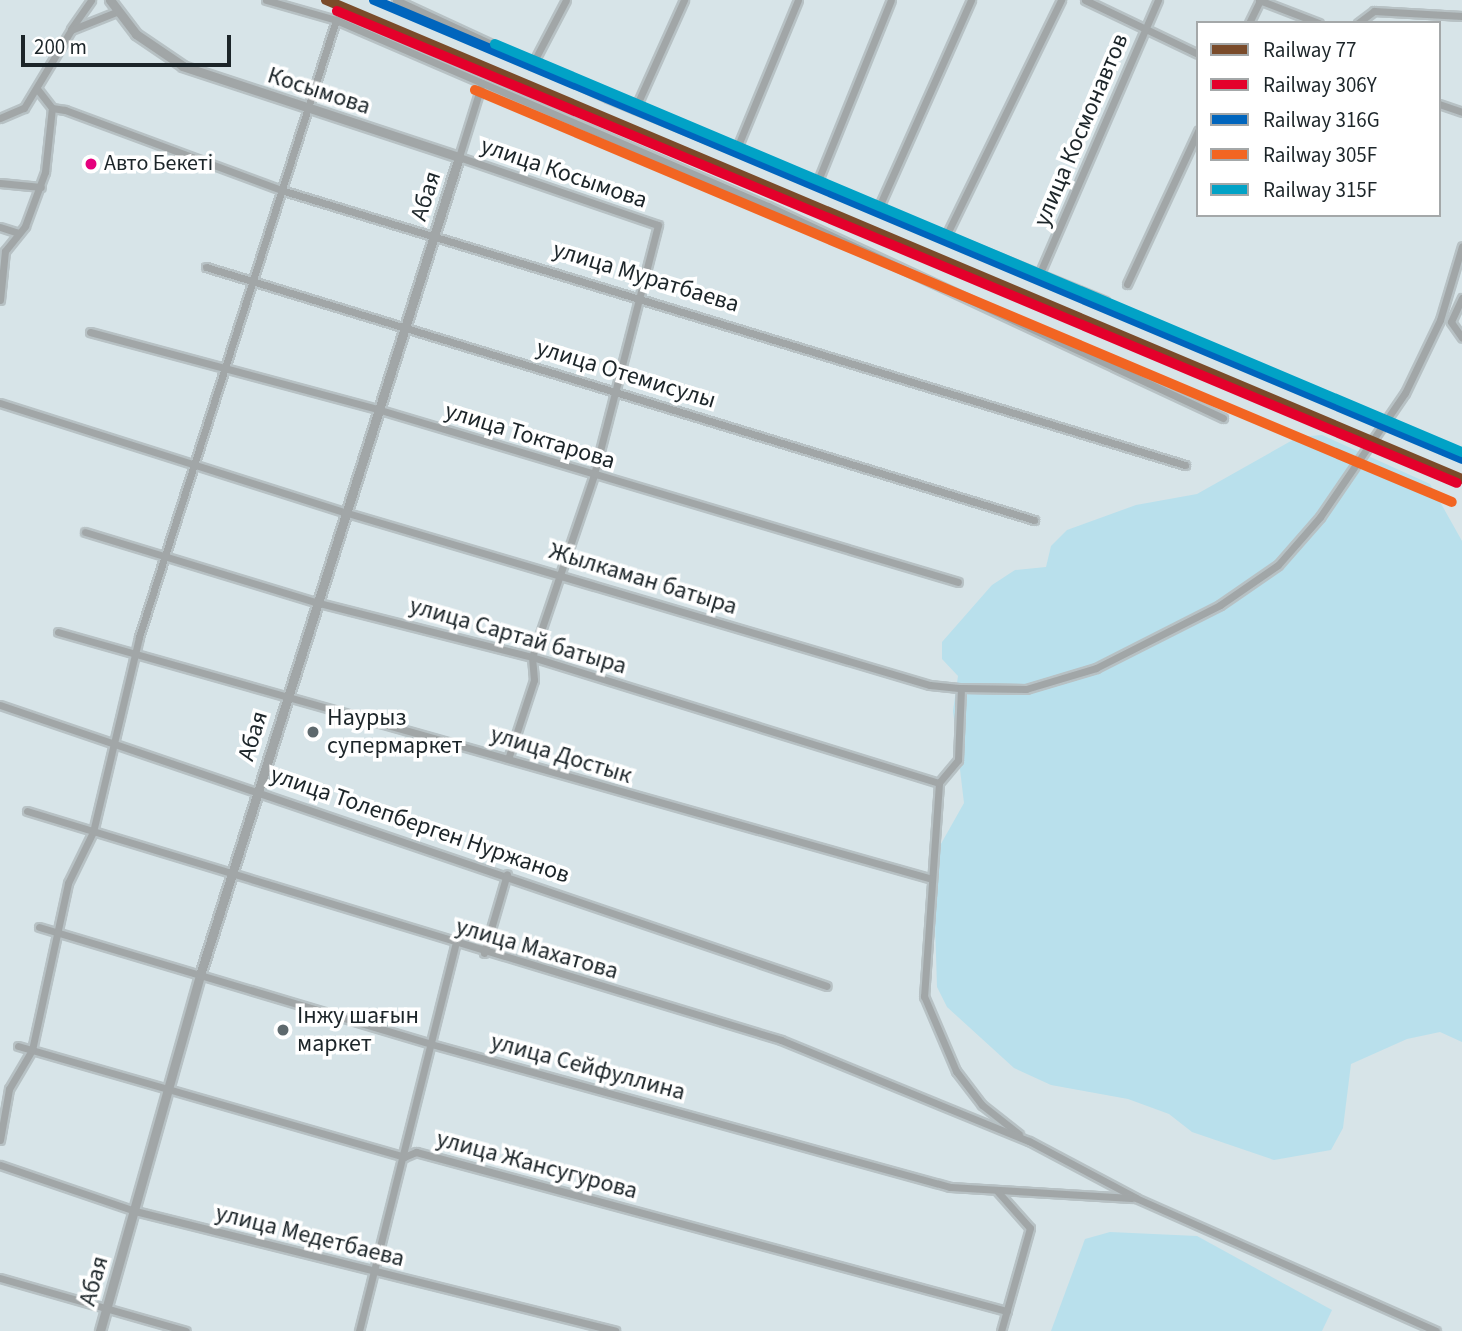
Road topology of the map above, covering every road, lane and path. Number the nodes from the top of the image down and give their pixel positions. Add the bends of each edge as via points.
1 (91, 0) edge
2 (110, 0) edge
3 (266, 0) edge
4 (396, 0) edge
5 (416, 0) edge
6 (566, 0) edge
7 (684, 0) edge
8 (798, 0) edge
9 (891, 0) edge
10 (971, 0) edge
11 (1061, 0) edge
12 (1085, 0) edge
13 (1158, 0) edge
14 (1259, 0) edge
15 (1375, 0) edge
16 (413, 9) junction
17 (1374, 11) junction
18 (116, 12) junction
19 (1462, 16) edge
20 (336, 20) junction
21 (1250, 21) edge
22 (1314, 21) edge
23 (1361, 21) edge
24 (71, 30) junction
25 (1145, 30) junction
26 (1196, 53) edge
27 (532, 65) junction
28 (482, 83) junction
29 (38, 90) junction
30 (1441, 105) edge
31 (307, 106) junction
32 (52, 108) junction
33 (635, 108) junction
34 (1462, 112) edge
35 (0, 118) edge
36 (1196, 135) edge
37 (737, 148) junction
38 (458, 157) junction
39 (0, 183) edge
40 (817, 183) junction
41 (41, 187) junction
42 (281, 190) junction
43 (878, 209) junction
44 (0, 227) edge
45 (19, 233) junction
46 (434, 234) junction
47 (944, 238) junction
48 (1462, 246) edge
49 (206, 267) dead end
50 (1039, 275) junction
51 (252, 280) junction
52 (2, 281) edge
53 (1127, 284) dead end
54 (640, 294) junction
55 (1462, 298) edge
56 (0, 300) edge
57 (1105, 301) dead end
58 (405, 324) junction
59 (90, 332) dead end
60 (1459, 337) edge
61 (226, 368) junction
62 (616, 391) junction
63 (0, 403) edge
64 (377, 409) junction
65 (1223, 418) dead end
66 (197, 464) junction
67 (1185, 465) dead end
68 (594, 475) junction
69 (344, 512) junction
70 (1034, 520) dead end
71 (85, 532) dead end
72 (167, 557) junction
73 (561, 575) junction
74 (958, 582) dead end
75 (315, 602) junction
76 (58, 632) dead end
77 (136, 649) junction
78 (532, 657) junction
79 (961, 688) junction
80 (287, 693) junction
81 (0, 705) edge
82 (112, 739) junction
83 (508, 759) junction
84 (939, 783) junction
85 (257, 791) junction
86 (27, 811) dead end
87 (93, 832) junction
88 (507, 874) junction
89 (231, 876) junction
90 (932, 879) junction
91 (39, 927) dead end
92 (60, 933) junction
93 (455, 945) junction
94 (484, 953) junction
95 (200, 975) junction
96 (827, 985) dead end
97 (431, 1044) junction
98 (19, 1046) dead end
99 (32, 1050) junction
100 (167, 1092) junction
101 (0, 1140) edge
102 (1029, 1141) junction
103 (404, 1157) junction
104 (0, 1165) edge
105 (998, 1192) junction
106 (1136, 1198) junction
107 (135, 1211) junction
108 (376, 1272) junction
109 (0, 1278) edge
110 (106, 1309) junction
111 (1007, 1311) junction
112 (100, 1331) edge
113 (186, 1331) edge
114 (359, 1331) edge
115 (615, 1331) edge
116 (1001, 1331) edge
117 (1436, 1331) edge

1 - 24 street
2 - 18 street, Косымова
3 - 20 street
4 - 16 street
5 - 16 street
6 - 27 street
7 - 33 street
8 - 37 street
9 - 40 street
10 - 43 street
11 - 47 street
12 - 25 street
13 - 25 street, улица Космонавтов
14 - 21 street
14 - 22 street
15 - 17 street
16 - 27 street
17 - 19 street
17 - 23 street
18 - 24 street
18 - 31 street, Косымова via 183,66
20 - 28 street
20 - 31 street
24 - 29 street
25 - 26 street
25 - 50 street, улица Космонавтов
27 - 33 street
28 - 38 street
28 - 65 street via 768,206
29 - 32 street
29 - 35 street via 24,108
30 - 34 street
31 - 38 street, Косымова
31 - 42 street
32 - 41 street
32 - 42 street, улица Муратбаева
33 - 37 street
36 - 53 street
37 - 40 street
38 - 46 street, Абая
38 - 54 street, улица Косымова via 658,225
39 - 41 street
40 - 43 street
41 - 45 street
42 - 46 street, улица Муратбаева
42 - 51 street
43 - 47 street
44 - 45 street
45 - 52 street via 5,251
46 - 54 street, улица Муратбаева
46 - 58 street, Абая
47 - 50 street
48 - 79 street, Жылкаман батыра via 1440,320 1405,393 1341,486 1278,565 1220,606 1058,682
49 - 51 street, улица Отемисулы
50 - 57 street
51 - 58 street, улица Отемисулы
51 - 61 street
52 - 56 street
54 - 62 street
54 - 67 street, улица Муратбаева
55 - 60 street via 1451,322
58 - 62 street, улица Отемисулы
58 - 64 street, Абая
59 - 61 street, улица Токтарова
61 - 64 street, улица Токтарова
61 - 66 street
62 - 68 street
62 - 70 street, улица Отемисулы
63 - 66 street, Жылкаман батыра
64 - 68 street, улица Токтарова
64 - 69 street, Абая
66 - 69 street, Жылкаман батыра
66 - 72 street
68 - 73 street
68 - 74 street, улица Токтарова
69 - 73 street, Жылкаман батыра
69 - 75 street, Абая
71 - 72 street, улица Сартай батыра
72 - 75 street, улица Сартай батыра
72 - 77 street
73 - 78 street
73 - 79 street, Жылкаман батыра via 930,685
75 - 78 street, улица Сартай батыра
75 - 80 street, Абая
76 - 77 street, улица Достык
77 - 80 street, улица Достык
77 - 82 street
78 - 83 street via 534,680
78 - 84 street, улица Сартай батыра
79 - 84 street via 958,760
80 - 83 street, улица Достык
80 - 85 street, Абая
81 - 82 street, улица Толепберген Нуржанов
82 - 85 street, улица Толепберген Нуржанов
82 - 87 street
83 - 90 street, улица Достык
84 - 90 street
85 - 88 street, улица Толепберген Нуржанов
85 - 89 street, Абая
86 - 87 street, улица Махатова
87 - 89 street, улица Махатова
87 - 92 street via 68,883
88 - 94 street
88 - 96 street, улица Толепберген Нуржанов
89 - 93 street, улица Махатова
89 - 95 street, Абая
90 - 102 street via 924,996 938,1038 982,1105
91 - 92 street, улица Сейфуллина
92 - 95 street, улица Сейфуллина
92 - 99 street
93 - 94 street, улица Махатова
93 - 97 street via 430,1026
94 - 102 street, улица Махатова via 781,1040
95 - 97 street, улица Сейфуллина
95 - 100 street, Абая
97 - 103 street
97 - 105 street, улица Сейфуллина via 950,1187
98 - 99 street, улица Жансугурова
99 - 100 street, улица Жансугурова
99 - 101 street via 9,1089
100 - 103 street, улица Жансугурова
100 - 107 street, Абая
102 - 106 street
103 - 108 street
103 - 111 street, улица Жансугурова via 416,1152
104 - 107 street, улица Медетбаева
105 - 106 street, улица Сейфуллина
105 - 111 street via 1030,1228
106 - 117 street
107 - 108 street, улица Медетбаева
107 - 110 street, Абая
108 - 114 street
108 - 115 street, улица Медетбаева
109 - 110 street
110 - 112 street, Абая
110 - 113 street
111 - 116 street

